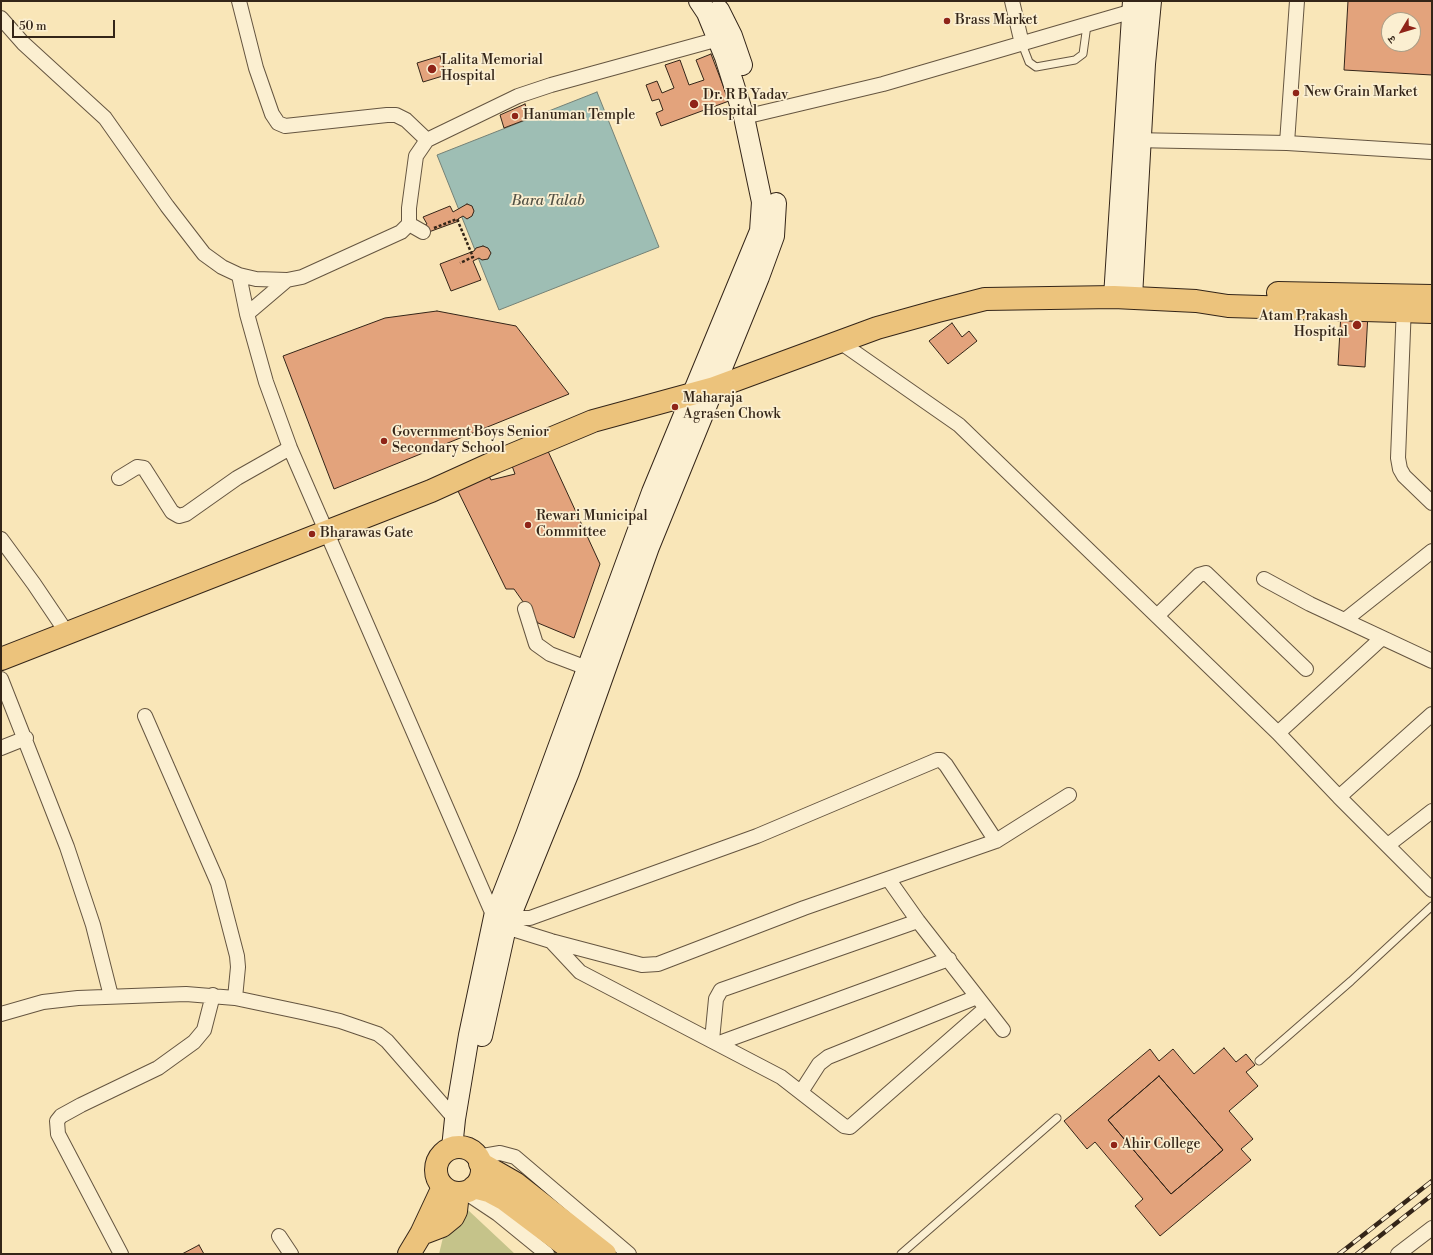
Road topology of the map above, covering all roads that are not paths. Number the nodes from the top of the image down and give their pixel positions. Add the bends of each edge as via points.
1 (239, 1) edge
2 (699, 1) edge
3 (714, 1) edge
4 (1012, 1) edge
5 (1297, 1) edge
6 (1142, 5) edge
7 (1, 18) edge
8 (1087, 25) junction
9 (725, 37) junction
10 (1022, 44) junction
11 (751, 115) junction
12 (427, 140) junction
13 (1133, 140) junction
14 (1287, 143) junction
15 (1432, 152) edge
16 (409, 224) junction
17 (423, 232) road end
18 (239, 275) junction
19 (287, 280) junction
20 (1432, 296) edge
21 (1123, 297) junction
22 (1404, 303) junction
23 (1432, 312) edge
24 (247, 314) junction
25 (840, 342) junction
26 (714, 388) junction
27 (692, 394) junction
28 (290, 448) junction
29 (119, 478) dead end
30 (1432, 503) edge
31 (326, 533) junction
32 (1, 540) edge
33 (1432, 551) edge
34 (1264, 579) dead end
35 (525, 608) dead end
36 (1157, 616) junction
37 (1345, 620) junction
38 (67, 633) junction
39 (1382, 638) junction
40 (1, 659) edge
41 (1432, 661) edge
42 (587, 668) junction
43 (1306, 669) dead end
44 (1, 680) edge
45 (1432, 714) edge
46 (145, 716) dead end
47 (1278, 733) junction
48 (26, 738) junction
49 (1, 748) edge
50 (1069, 795) dead end
51 (1339, 797) junction
52 (1432, 811) edge
53 (996, 841) junction
54 (1388, 845) junction
55 (889, 880) junction
56 (1432, 890) edge
57 (1432, 906) edge
58 (502, 917) junction
59 (918, 921) junction
60 (551, 941) junction
61 (949, 959) junction
62 (212, 995) junction
63 (111, 996) junction
64 (977, 997) junction
65 (235, 998) junction
66 (986, 1008) junction
67 (1, 1014) edge
68 (1003, 1030) dead end
69 (716, 1041) junction
70 (1259, 1060) dead end
71 (801, 1092) junction
72 (1057, 1118) dead end
73 (455, 1119) junction
74 (468, 1154) junction
75 (460, 1190) junction
76 (529, 1206) junction
77 (1432, 1228) edge
78 (279, 1236) dead end
79 (417, 1245) edge
80 (121, 1254) edge
81 (291, 1254) edge
82 (547, 1254) edge
83 (577, 1254) edge
84 (605, 1254) edge
85 (629, 1254) edge
86 (901, 1254) edge
87 (1398, 1254) edge

1 - 12 street via 256,68 272,114 278,123 285,126 388,114 406,120
2 - 9 main road
3 - 9 main road
4 - 10 street
5 - 14 street
6 - 8 street
6 - 13 main road
7 - 18 street via 23,43 105,118 204,254
8 - 10 street
8 - 10 lane via 1082,54 1074,60 1036,67 1028,62
9 - 11 main road
9 - 12 street via 532,92
10 - 11 street via 884,84
11 - 26 main road via 773,179 776,204 774,236
11 - 27 main road via 762,202 760,231
12 - 16 street via 416,156
13 - 14 street
13 - 21 main road
14 - 15 street
16 - 17 street
16 - 19 street via 401,232 302,277
18 - 19 street via 256,279
18 - 24 street
19 - 24 street
20 - 22 main road
21 - 22 main road via 1196,301 1228,306
21 - 25 main road via 985,300 877,328
22 - 23 main road
22 - 30 street via 1398,458 1404,476
24 - 28 street via 266,382
25 - 26 main road
25 - 36 street via 959,425
26 - 27 main road
26 - 58 main road via 649,547 569,772
27 - 31 main road via 593,421
27 - 42 main road via 652,492
28 - 29 street via 231,481 186,514 179,516 172,512 144,468 137,467
28 - 31 street
31 - 38 main road
31 - 58 street
32 - 38 street
33 - 37 street
34 - 37 street
35 - 42 street via 536,644 550,654
36 - 43 street via 1199,575 1206,573
36 - 47 street
37 - 39 street
38 - 40 main road
39 - 41 street
39 - 47 street
42 - 58 main road
44 - 48 street
45 - 51 street
46 - 65 street via 218,883 237,956
47 - 51 street
48 - 49 street
48 - 63 street via 93,925
50 - 53 street
51 - 54 street
52 - 54 street
53 - 55 street
53 - 58 street via 946,765 937,760 757,836 530,918
54 - 56 street
55 - 59 street
55 - 60 street via 804,908 651,965 642,965
57 - 70 lane via 1351,981
58 - 60 street
58 - 73 main road via 475,999
58 - 74 main road via 474,1073
59 - 61 street
59 - 69 street via 720,990 716,999
60 - 69 street via 580,972
61 - 64 street
61 - 69 street
62 - 63 street
62 - 65 street
62 - 80 street via 204,1030 194,1042 158,1068 81,1105 57,1121 58,1134
63 - 67 street via 43,1002
64 - 66 street
64 - 71 street via 828,1057 819,1064
65 - 73 street via 340,1021 378,1034
66 - 68 street
66 - 71 street via 850,1127 844,1126
69 - 71 street via 781,1077
72 - 86 lane
73 - 74 main road
74 - 75 main road via 480,1176
74 - 75 main road via 441,1156 436,1168 439,1182
74 - 76 main road via 515,1183
74 - 85 street via 500,1152 515,1157
75 - 76 main road via 494,1194
75 - 79 main road via 453,1217
75 - 82 street via 498,1214
76 - 83 main road
76 - 84 main road
77 - 87 street
78 - 81 street

